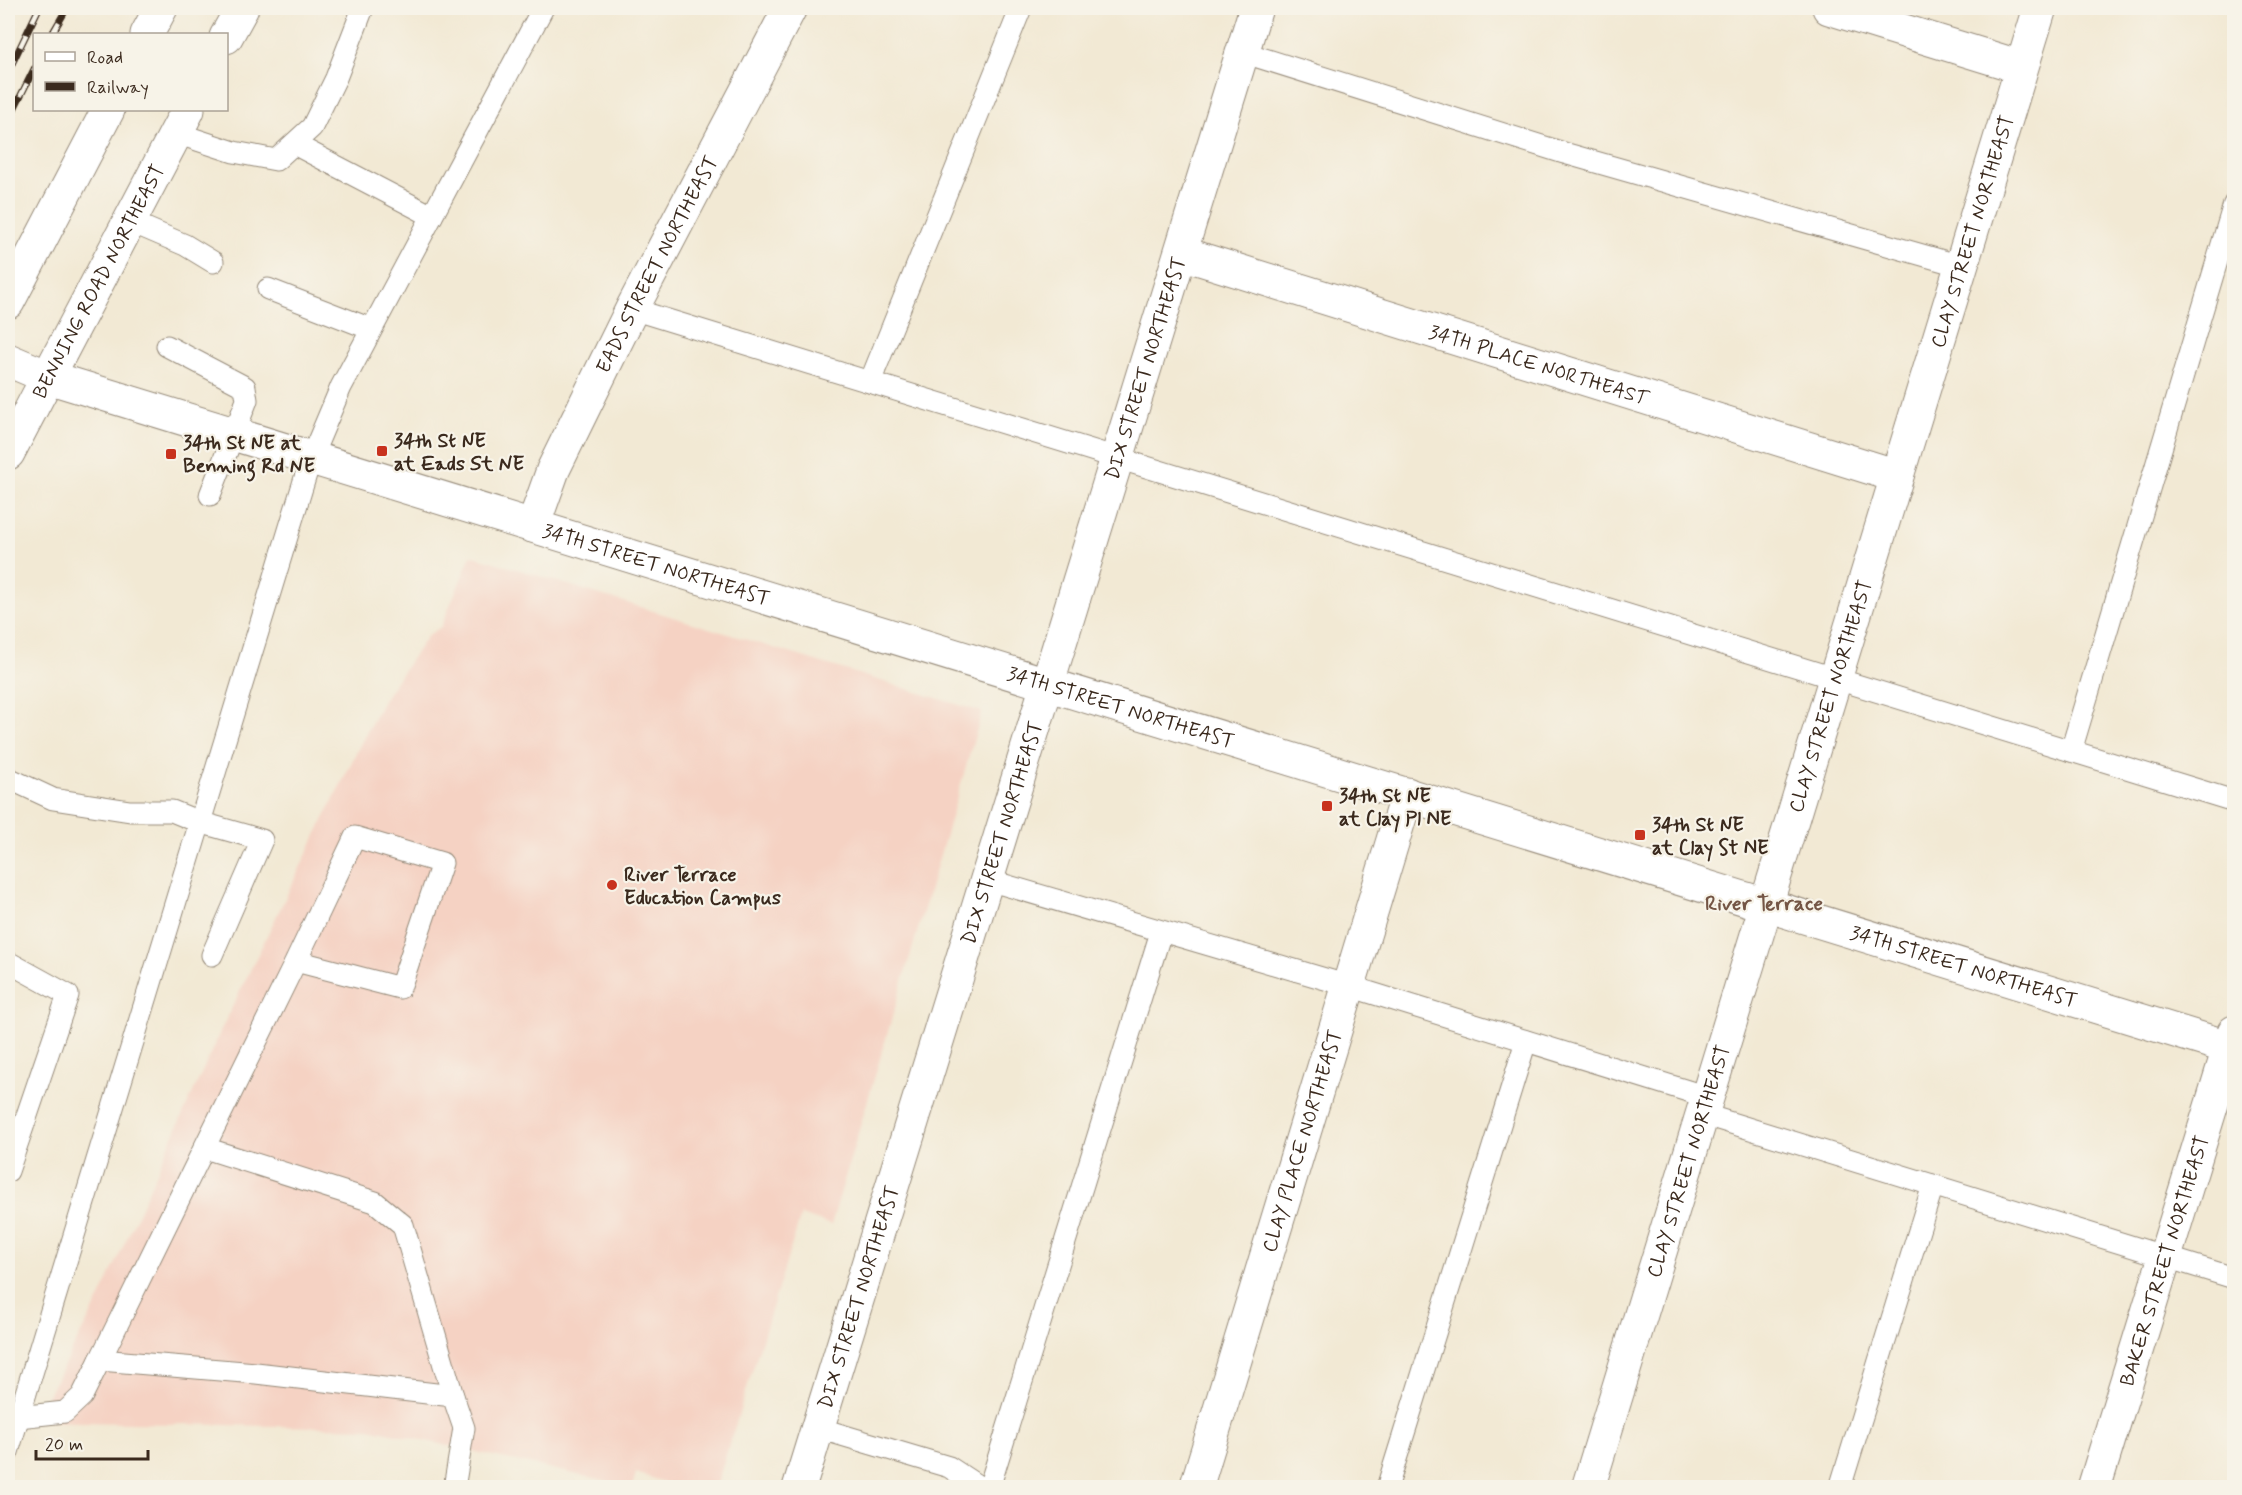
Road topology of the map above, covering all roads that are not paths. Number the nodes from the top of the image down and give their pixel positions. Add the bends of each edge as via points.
1 (161, 8) edge
2 (242, 8) edge
3 (363, 8) edge
4 (543, 8) edge
5 (790, 8) edge
6 (1022, 8) edge
7 (1256, 8) edge
8 (1829, 8) edge
9 (2040, 8) edge
10 (148, 33) edge
11 (228, 33) edge
12 (1242, 52) junction
13 (2021, 67) junction
14 (107, 111) edge
15 (182, 121) edge
16 (294, 144) junction
17 (2235, 204) edge
18 (432, 216) junction
19 (129, 221) junction
20 (1181, 253) junction
21 (213, 262) dead end
22 (1961, 266) junction
23 (268, 289) dead end
24 (8, 302) edge
25 (632, 309) junction
26 (372, 329) junction
27 (167, 346) dead end
28 (8, 360) edge
29 (48, 377) junction
30 (870, 382) junction
31 (233, 434) junction
32 (8, 453) edge
33 (311, 458) junction
34 (1117, 459) junction
35 (1897, 476) junction
36 (210, 495) dead end
37 (533, 526) junction
38 (1835, 679) junction
39 (1048, 684) junction
40 (2071, 751) junction
41 (8, 778) edge
42 (1407, 794) junction
43 (2235, 801) edge
44 (199, 822) junction
45 (988, 880) junction
46 (1766, 905) junction
47 (1161, 932) junction
48 (212, 955) dead end
49 (296, 961) junction
50 (8, 962) edge
51 (1349, 986) junction
52 (1526, 1041) junction
53 (2233, 1043) edge
54 (1705, 1106) junction
55 (205, 1148) junction
56 (8, 1171) edge
57 (1933, 1185) junction
58 (2165, 1256) junction
59 (2235, 1278) edge
60 (100, 1360) junction
61 (453, 1396) junction
62 (18, 1417) junction
63 (818, 1428) junction
64 (8, 1452) edge
65 (453, 1488) edge
66 (799, 1488) edge
67 (981, 1488) edge
68 (989, 1488) edge
69 (1196, 1488) edge
70 (1387, 1488) edge
71 (1588, 1488) edge
72 (1840, 1488) edge
73 (2094, 1488) edge

1 - 10 street
2 - 11 street
3 - 16 lane via 312,127
4 - 18 lane
5 - 25 street, EADS STREET NORTHEAST
6 - 30 lane
7 - 12 street, DIX STREET NORTHEAST
8 - 13 street
9 - 13 street, CLAY STREET NORTHEAST
12 - 20 street, DIX STREET NORTHEAST
12 - 22 lane via 1564,153
13 - 22 street, CLAY STREET NORTHEAST
14 - 24 street
15 - 16 lane via 234,152 276,160
15 - 19 street, BENNING ROAD NORTHEAST
16 - 18 lane
17 - 40 lane
18 - 26 lane
19 - 21 lane
19 - 29 street, BENNING ROAD NORTHEAST
20 - 34 street, DIX STREET NORTHEAST
20 - 35 street, 34TH PLACE NORTHEAST
22 - 35 street, CLAY STREET NORTHEAST
23 - 26 lane
25 - 30 lane
25 - 37 street, EADS STREET NORTHEAST via 553,470
26 - 33 lane via 341,387
27 - 31 lane via 244,387 247,400
28 - 29 street, 34TH STREET NORTHEAST
29 - 31 street, 34TH STREET NORTHEAST
29 - 32 street, BENNING ROAD NORTHEAST
30 - 34 lane
31 - 33 street, 34TH STREET NORTHEAST
31 - 36 lane
33 - 37 street, 34TH STREET NORTHEAST
33 - 44 lane
34 - 38 lane
34 - 39 street, DIX STREET NORTHEAST
35 - 38 street, CLAY STREET NORTHEAST
37 - 39 street, 34TH STREET NORTHEAST
38 - 40 lane
38 - 46 street, CLAY STREET NORTHEAST
39 - 42 street, 34TH STREET NORTHEAST
39 - 45 street, DIX STREET NORTHEAST
40 - 43 lane
41 - 44 lane via 53,799 130,811 172,811
42 - 46 street, 34TH STREET NORTHEAST
42 - 51 street, CLAY PLACE NORTHEAST
44 - 48 lane via 262,840
44 - 62 lane
45 - 47 lane
45 - 63 street, DIX STREET NORTHEAST
46 - 53 street, 34TH STREET NORTHEAST
46 - 54 street, CLAY STREET NORTHEAST
47 - 51 lane
47 - 68 lane
49 - 49 lane via 355,837 442,863 400,988
49 - 55 lane
50 - 56 lane via 68,995
51 - 52 lane
51 - 69 street, CLAY PLACE NORTHEAST
52 - 54 lane
52 - 70 lane
53 - 58 street, BAKER STREET NORTHEAST
54 - 57 lane
54 - 71 street, CLAY STREET NORTHEAST
55 - 60 lane
55 - 61 lane via 375,1202 403,1225
57 - 58 lane
57 - 72 lane
58 - 59 lane
58 - 73 street, BAKER STREET NORTHEAST
60 - 61 lane
60 - 62 lane via 82,1396 65,1412
61 - 65 lane via 464,1428
62 - 64 lane
63 - 66 street, DIX STREET NORTHEAST
63 - 67 lane via 949,1467

